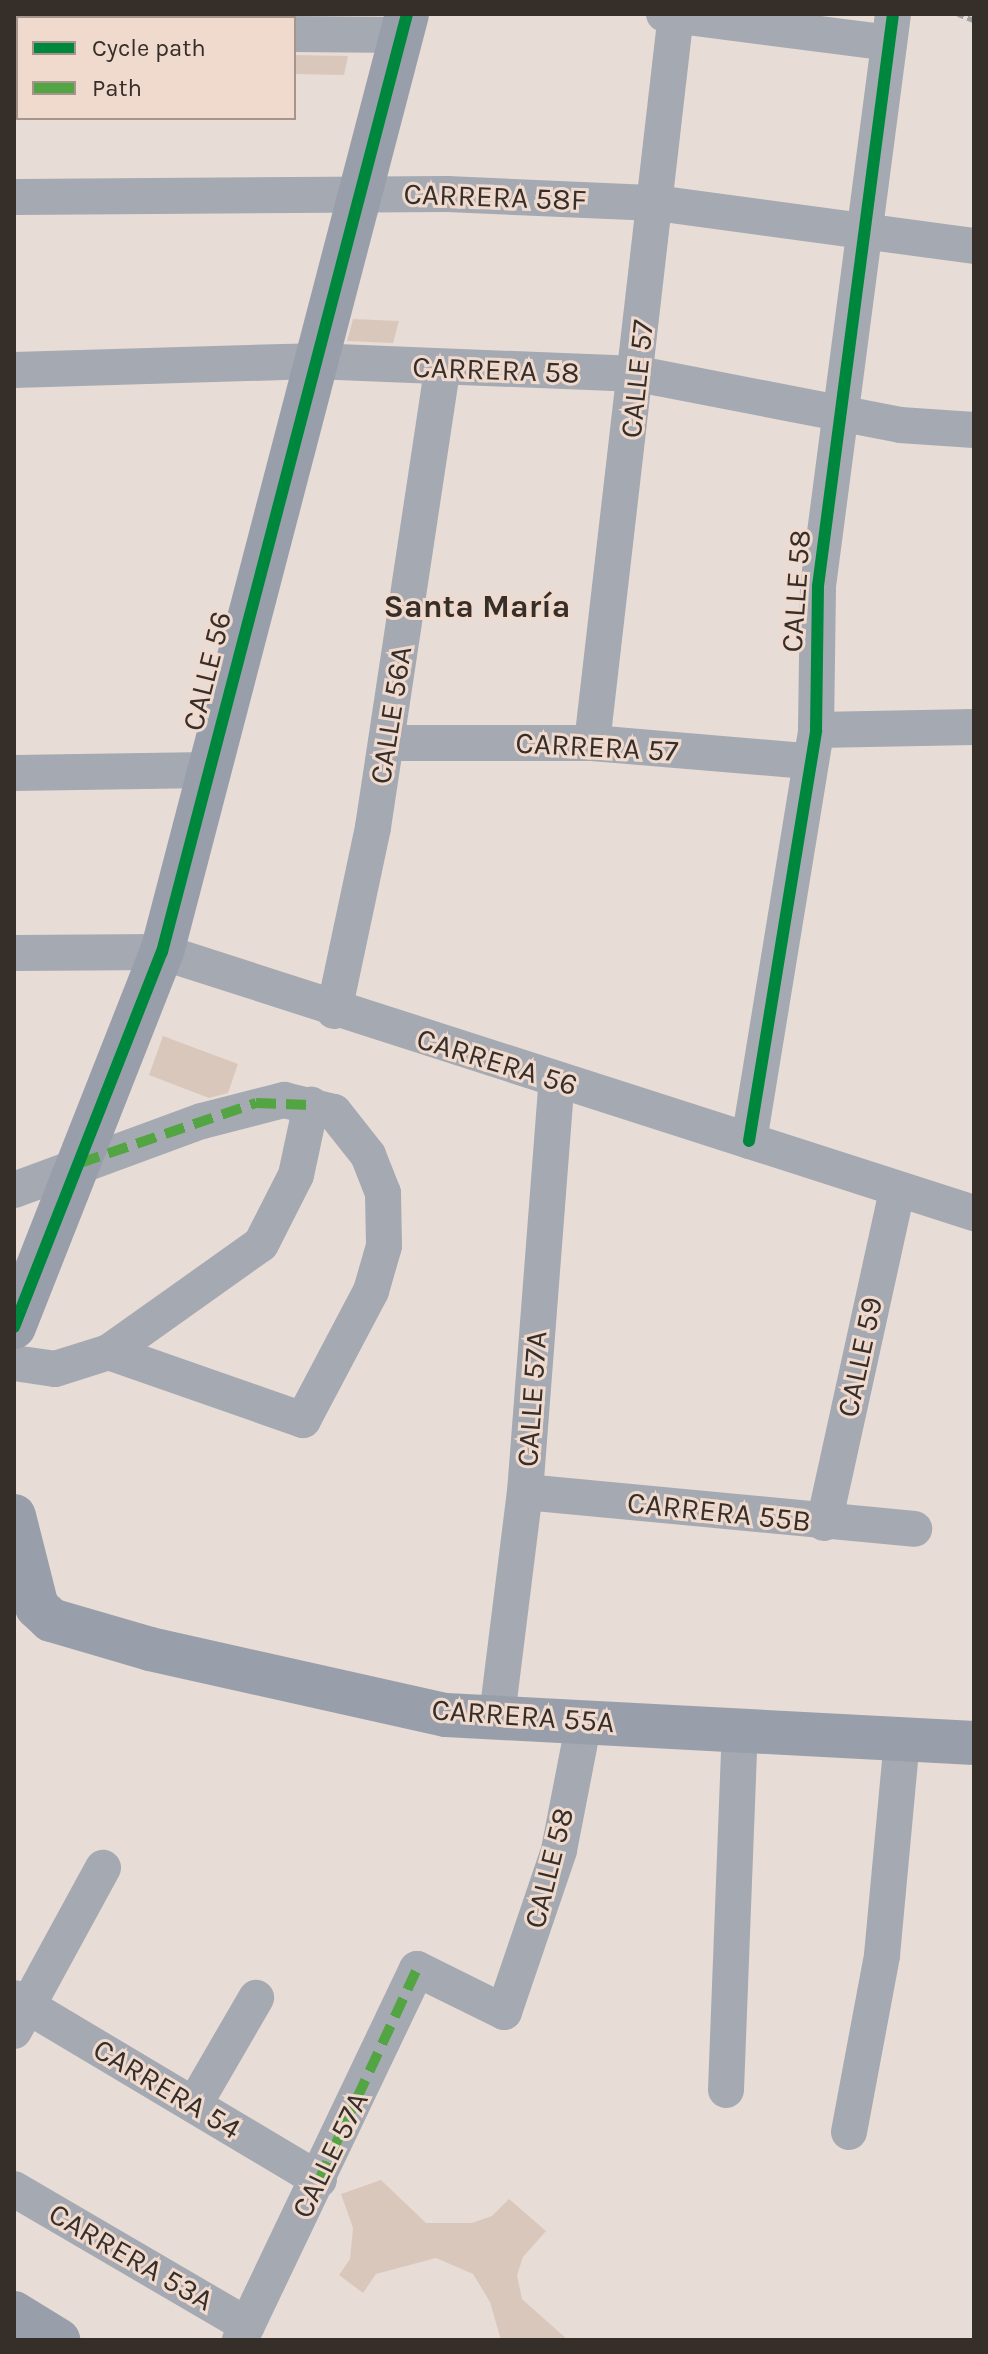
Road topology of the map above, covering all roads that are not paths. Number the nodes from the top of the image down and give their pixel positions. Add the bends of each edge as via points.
1 (664, 14) edge
2 (676, 14) edge
3 (404, 25) edge
4 (891, 29) edge
5 (296, 34) edge
6 (357, 193) junction
7 (14, 197) edge
8 (656, 203) junction
9 (868, 230) junction
10 (974, 246) edge
11 (313, 361) junction
12 (442, 369) junction
13 (14, 370) edge
14 (638, 374) junction
15 (839, 411) junction
16 (974, 430) edge
17 (974, 727) edge
18 (386, 743) junction
19 (592, 743) junction
20 (812, 746) junction
21 (208, 770) junction
22 (14, 773) edge
23 (162, 952) junction
24 (14, 953) edge
25 (334, 1011) junction
26 (557, 1080) junction
27 (311, 1105) junction
28 (749, 1141) junction
29 (80, 1163) junction
30 (14, 1190) edge
31 (897, 1192) junction
32 (974, 1213) edge
33 (14, 1327) edge
34 (109, 1352) junction
35 (14, 1363) edge
36 (525, 1492) junction
37 (14, 1516) edge
38 (824, 1523) junction
39 (914, 1529) dead end
40 (497, 1716) junction
41 (584, 1721) junction
42 (740, 1727) junction
43 (902, 1741) junction
44 (974, 1743) edge
45 (103, 1868) dead end
46 (417, 1969) joint
47 (256, 1998) dead end
48 (19, 2011) edge
49 (726, 2090) dead end
50 (194, 2105) junction
51 (849, 2132) dead end
52 (319, 2180) junction
53 (14, 2189) edge
54 (14, 2313) edge
55 (244, 2332) edge
56 (58, 2340) edge

1 - 2 street
2 - 4 street
2 - 8 street, CALLE 57
3 - 5 street
3 - 6 street, CALLE 56
4 - 9 street, CALLE 58
6 - 7 street, CARRERA 58F
6 - 8 street, CARRERA 58F
6 - 11 street, CALLE 56
8 - 9 street, CARRERA 58F
8 - 14 street, CALLE 57
9 - 10 street, CARRERA 58F
9 - 15 street, CALLE 58
11 - 12 street, CARRERA 58
11 - 13 street, CARRERA 58
11 - 21 street, CALLE 56
12 - 14 street, CARRERA 58
12 - 18 street, CALLE 56A
14 - 15 street, CARRERA 58
14 - 19 street, CALLE 57
15 - 16 street, CARRERA 58 via 900,425
15 - 20 street, CALLE 58 via 818,586
17 - 20 street, CARRERA 57
18 - 19 street, CARRERA 57
18 - 25 street, CALLE 56A
19 - 20 street, CARRERA 57
20 - 28 street, CALLE 58
21 - 22 street
21 - 23 street, CALLE 56
23 - 24 street, CARRERA 56
23 - 25 street, CARRERA 56
23 - 29 street, CALLE 56
25 - 26 street, CARRERA 56
26 - 28 street, CARRERA 56
26 - 36 street, CALLE 57A
27 - 29 street via 256,1103
27 - 34 street via 296,1175 261,1244
27 - 34 street via 334,1112 368,1155 383,1193 384,1246 371,1291 303,1420
28 - 31 street, CARRERA 56
29 - 30 street
29 - 33 street, CALLE 56
31 - 32 street, CARRERA 56
31 - 38 street, CALLE 59
34 - 35 street via 55,1369
36 - 38 street, CARRERA 55B
36 - 40 street, CALLE 57A
37 - 40 street, CARRERA 55A via 29,1592 51,1620 150,1649 403,1706
38 - 39 street, CARRERA 55B
40 - 41 street, CARRERA 55A
41 - 42 street, CARRERA 55A
41 - 46 street, CALLE 58 via 559,1850 504,2012
42 - 43 street, CARRERA 55A
42 - 49 street
43 - 44 street, CARRERA 55A
43 - 51 street via 882,1955
45 - 48 street
46 - 52 street, CALLE 57A
47 - 50 street
48 - 50 street, CARRERA 54
50 - 52 street, CARRERA 54
52 - 55 street, CALLE 57A
53 - 55 street, CARRERA 53A
54 - 56 street

